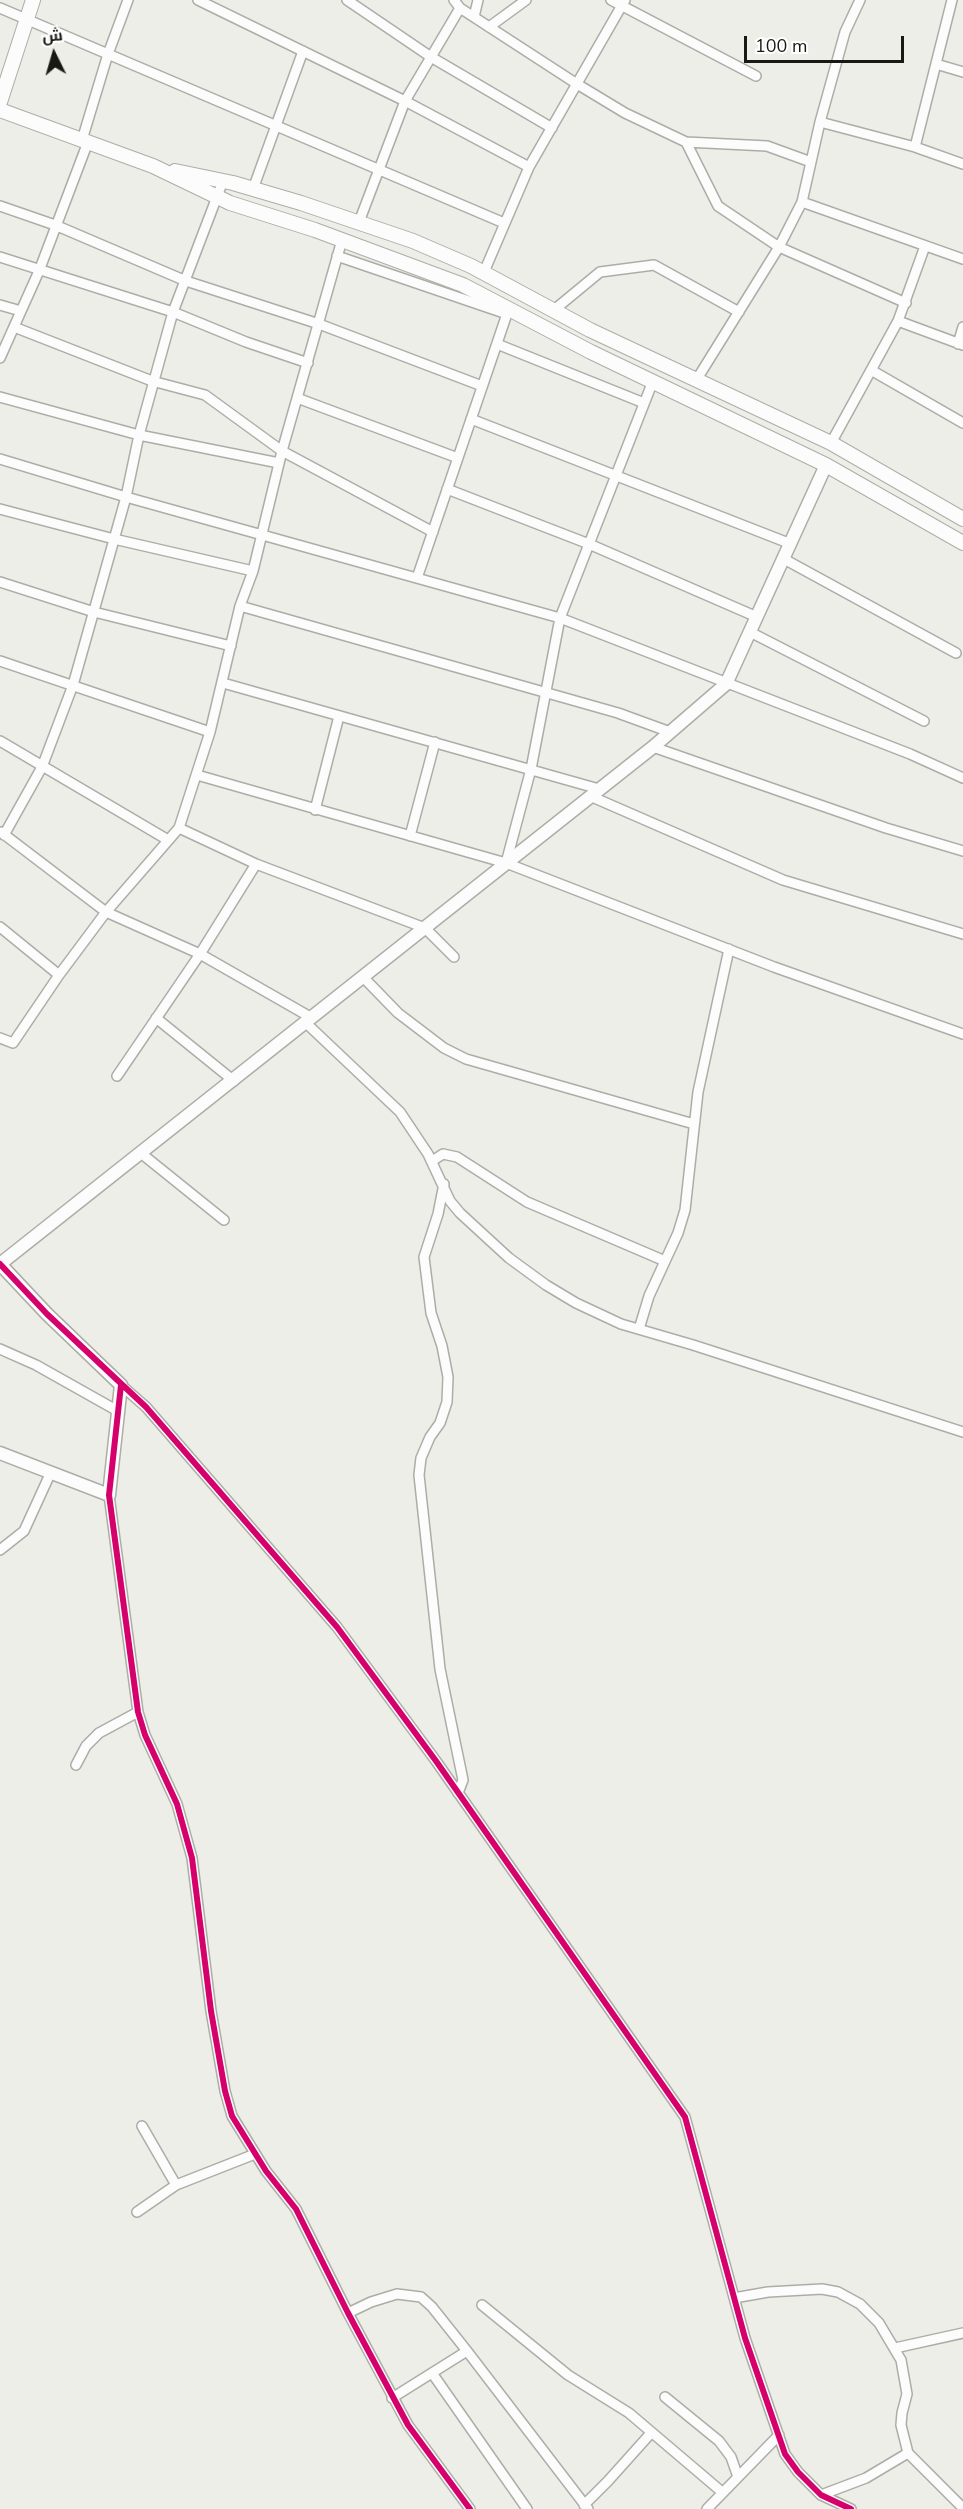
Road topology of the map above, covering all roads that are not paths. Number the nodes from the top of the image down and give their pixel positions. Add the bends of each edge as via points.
1 (33, 0) edge
2 (128, 0) edge
3 (198, 0) edge
4 (347, 0) edge
5 (478, 0) edge
6 (526, 0) edge
7 (611, 0) edge
8 (860, 0) edge
9 (952, 0) edge
10 (623, 3) edge
11 (457, 4) edge
12 (0, 8) edge
13 (474, 17) junction
14 (25, 19) junction
15 (489, 27) junction
16 (303, 51) junction
17 (108, 54) junction
18 (431, 57) junction
19 (936, 64) junction
20 (963, 72) edge
21 (756, 76) dead end
22 (577, 84) junction
23 (405, 101) junction
24 (0, 102) edge
25 (0, 110) edge
26 (820, 122) junction
27 (276, 124) junction
28 (552, 128) junction
29 (85, 141) junction
30 (686, 142) junction
31 (915, 147) junction
32 (811, 162) junction
33 (963, 164) edge
34 (153, 166) junction
35 (529, 167) junction
36 (379, 169) junction
37 (224, 181) junction
38 (253, 189) junction
39 (218, 197) junction
40 (802, 202) junction
41 (0, 206) edge
42 (359, 222) junction
43 (504, 223) junction
44 (55, 225) junction
45 (342, 240) junction
46 (925, 246) junction
47 (778, 247) junction
48 (338, 256) junction
49 (0, 257) edge
50 (963, 259) edge
51 (39, 271) junction
52 (484, 272) junction
53 (186, 281) junction
54 (906, 303) junction
55 (0, 305) edge
56 (554, 310) junction
57 (21, 311) junction
58 (508, 311) junction
59 (173, 312) junction
60 (739, 312) junction
61 (898, 321) junction
62 (319, 324) junction
63 (14, 327) junction
64 (963, 327) edge
65 (497, 344) junction
66 (961, 344) edge
67 (0, 358) edge
68 (308, 363) junction
69 (871, 370) junction
70 (697, 379) junction
71 (152, 381) junction
72 (652, 381) junction
73 (482, 386) junction
74 (716, 387) junction
75 (0, 397) edge
76 (297, 398) junction
77 (644, 403) junction
78 (707, 406) junction
79 (471, 419) junction
80 (963, 423) edge
81 (139, 435) junction
82 (831, 443) junction
83 (282, 451) junction
84 (458, 458) junction
85 (0, 459) edge
86 (279, 463) junction
87 (826, 465) junction
88 (616, 475) junction
89 (447, 489) junction
90 (126, 497) junction
91 (0, 509) edge
92 (963, 519) edge
93 (433, 532) junction
94 (262, 534) junction
95 (114, 539) junction
96 (963, 543) edge
97 (589, 544) junction
98 (791, 544) junction
99 (784, 559) junction
100 (253, 571) junction
101 (417, 578) junction
102 (0, 582) edge
103 (240, 606) junction
104 (94, 612) junction
105 (757, 617) junction
106 (560, 618) junction
107 (750, 632) junction
108 (231, 646) junction
109 (956, 652) dead end
110 (0, 661) edge
111 (223, 683) junction
112 (726, 684) junction
113 (72, 686) junction
114 (546, 692) junction
115 (339, 716) junction
116 (924, 722) dead end
117 (210, 732) junction
118 (670, 732) junction
119 (0, 741) edge
120 (435, 742) junction
121 (653, 747) junction
122 (42, 766) junction
123 (531, 769) junction
124 (197, 775) junction
125 (963, 778) edge
126 (595, 793) junction
127 (315, 810) junction
128 (179, 828) junction
129 (2, 833) edge
130 (410, 836) junction
131 (168, 840) junction
132 (963, 851) edge
133 (506, 863) junction
134 (256, 864) junction
135 (106, 912) junction
136 (0, 927) edge
137 (425, 928) junction
138 (963, 934) edge
139 (729, 949) junction
140 (200, 954) junction
141 (454, 957) dead end
142 (59, 975) junction
143 (363, 978) junction
144 (156, 1018) junction
145 (309, 1021) junction
146 (963, 1034) edge
147 (0, 1038) edge
148 (117, 1076) dead end
149 (234, 1081) junction
150 (694, 1124) junction
151 (142, 1154) junction
152 (432, 1161) junction
153 (444, 1184) junction
154 (224, 1220) dead end
155 (665, 1261) junction
156 (0, 1264) edge
157 (639, 1329) junction
158 (0, 1349) edge
159 (120, 1385) junction
160 (117, 1410) junction
161 (963, 1432) edge
162 (0, 1453) edge
163 (51, 1472) junction
164 (109, 1494) junction
165 (0, 1550) edge
166 (138, 1712) junction
167 (76, 1766) dead end
168 (458, 1793) junction
169 (142, 2126) dead end
170 (255, 2154) junction
171 (176, 2185) junction
172 (137, 2212) dead end
173 (734, 2298) junction
174 (482, 2305) dead end
175 (348, 2313) junction
176 (963, 2333) edge
177 (895, 2348) junction
178 (467, 2351) junction
179 (432, 2373) junction
180 (665, 2397) dead end
181 (392, 2398) junction
182 (651, 2433) junction
183 (779, 2435) junction
184 (908, 2453) junction
185 (738, 2477) junction
186 (722, 2492) junction
187 (821, 2494) junction
188 (586, 2507) edge
189 (963, 2508) edge
190 (470, 2509) edge
191 (526, 2509) edge
192 (707, 2509) edge
193 (850, 2509) edge

1 - 14 main road
2 - 17 street
3 - 16 street
4 - 18 street
5 - 13 street
6 - 15 street
7 - 10 street
8 - 26 street via 845,32
9 - 19 street
10 - 21 street
10 - 22 street
11 - 13 street
11 - 18 street
12 - 14 street
13 - 15 street
14 - 17 street
14 - 24 main road
15 - 22 street
16 - 23 street
16 - 27 street
17 - 27 street
17 - 29 street
18 - 23 street
18 - 28 street
19 - 20 street
19 - 31 street
22 - 28 street
22 - 30 street via 625,113
23 - 35 street
23 - 36 street
25 - 29 main road
26 - 31 street
26 - 32 street
27 - 36 street
27 - 38 street
28 - 35 street
29 - 34 main road
29 - 44 street
30 - 32 street via 767,146
30 - 47 street via 718,206
31 - 33 street
32 - 40 street
34 - 37 main road
34 - 39 main road
35 - 43 street
36 - 42 street
36 - 43 street
37 - 38 main road
37 - 39 street
38 - 42 main road
39 - 45 main road
39 - 53 street
40 - 46 street
40 - 47 street
41 - 44 street
42 - 52 main road
43 - 52 street
44 - 51 street
44 - 53 street
45 - 48 street
45 - 58 main road via 463,285
46 - 50 street
46 - 54 street
47 - 54 street
47 - 60 street
48 - 58 street
48 - 62 street
49 - 51 street
51 - 57 street
51 - 59 street
52 - 56 main road
53 - 59 street
53 - 62 street
54 - 61 street
55 - 57 street
56 - 60 street via 600,272 654,265
56 - 70 main road
57 - 63 street
58 - 65 street
58 - 72 main road
59 - 68 street
59 - 71 street
60 - 70 street
61 - 66 street
61 - 69 street
62 - 68 street
62 - 73 street
63 - 67 street
63 - 71 street
64 - 66 street
65 - 73 street
65 - 77 street
68 - 76 street
69 - 80 street
69 - 82 street
70 - 74 main road
71 - 81 street
71 - 83 street via 205,395
72 - 77 street
72 - 78 main road
73 - 79 street
74 - 78 main road
74 - 82 main road
75 - 81 street
76 - 83 street
76 - 84 street
77 - 88 street
78 - 87 main road
79 - 84 street
79 - 88 street
81 - 86 street
81 - 90 street
82 - 92 main road
83 - 86 street
83 - 93 street
84 - 89 street
85 - 90 street
86 - 94 street
87 - 96 main road
87 - 98 street
88 - 97 street
88 - 98 street
89 - 93 street
89 - 97 street
90 - 94 street
90 - 95 street
91 - 95 street
93 - 101 street
94 - 100 street
94 - 101 street
95 - 100 street
95 - 104 street
97 - 105 street
97 - 106 street
98 - 99 street
99 - 105 street
99 - 109 street
100 - 103 street
101 - 106 street
102 - 104 street
103 - 108 street
103 - 114 street
104 - 108 street
104 - 113 street
105 - 107 street
106 - 112 street
106 - 114 street
107 - 112 street
107 - 116 street
108 - 111 street
110 - 113 street
111 - 115 street
111 - 117 street
112 - 118 street
112 - 125 street
113 - 117 street
113 - 122 street
114 - 118 street
114 - 123 street
115 - 120 street
115 - 127 street
117 - 124 street
118 - 121 street
119 - 122 street
120 - 123 street
120 - 130 street
121 - 126 street
121 - 132 street
122 - 129 street
122 - 131 street
123 - 126 street
123 - 133 street
124 - 127 street
124 - 128 street
126 - 133 street
126 - 138 street via 783,880
127 - 130 street
128 - 131 street
128 - 134 street
129 - 135 street
130 - 133 street
131 - 135 street
133 - 137 street
133 - 139 street
134 - 137 street
134 - 140 street
135 - 140 street
135 - 142 street
136 - 142 street
137 - 141 street
137 - 143 street
139 - 146 street
139 - 150 street
140 - 144 street
140 - 145 street
142 - 147 street via 13,1043
143 - 145 street
143 - 150 street via 398,1013 444,1048 466,1059
144 - 148 street
144 - 149 street
145 - 149 street
145 - 152 street via 400,1112
149 - 151 street
150 - 155 street via 685,1210
151 - 154 street
151 - 156 street
152 - 153 street
152 - 155 street via 443,1154 457,1157 527,1202
153 - 157 street via 460,1213 528,1271 576,1303
153 - 168 street via 424,1257 431,1313 448,1377 447,1402 421,1458 419,1475 440,1669 463,1780
155 - 157 street
156 - 159 street
157 - 161 street
158 - 160 street
159 - 160 street
159 - 168 street via 146,1407 337,1628
160 - 164 street
162 - 163 street
163 - 164 street
163 - 165 street via 24,1531
164 - 166 street
166 - 167 street via 99,1733 86,1746
166 - 170 street via 186,1832 225,2091 232,2116
168 - 173 street via 686,2117
169 - 171 street
170 - 171 street
170 - 175 street via 296,2209
171 - 172 street
173 - 177 street via 798,2290 838,2292 860,2304 879,2323
173 - 183 street
174 - 182 street via 568,2375 629,2413
175 - 178 street via 397,2294 421,2297
175 - 181 street
176 - 177 street
177 - 184 street via 906,2381 902,2425
178 - 179 street
178 - 188 street
179 - 181 street
179 - 191 street
180 - 185 street via 719,2441 731,2457
181 - 190 street
182 - 186 street
182 - 188 street
183 - 185 street
183 - 187 street via 785,2454
184 - 187 street via 866,2478
184 - 189 street
185 - 186 street
186 - 192 street
187 - 193 street

